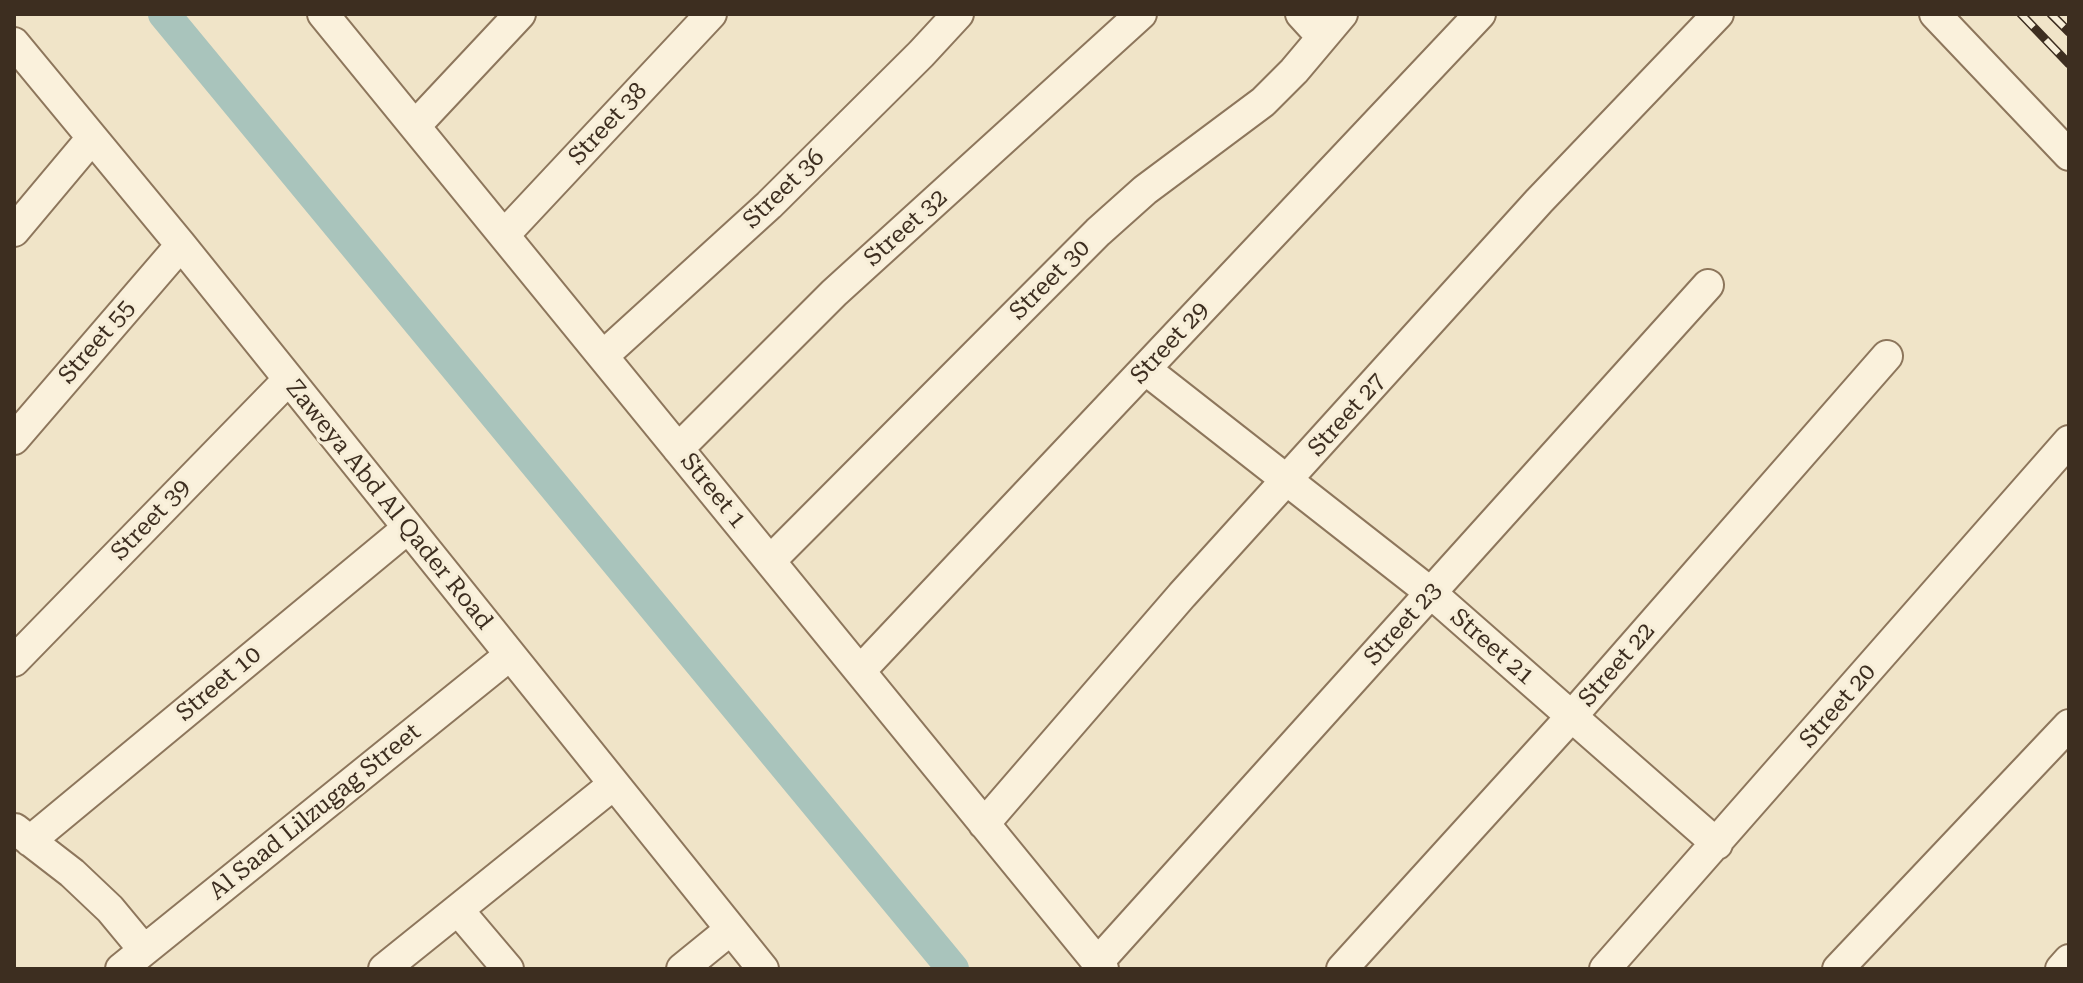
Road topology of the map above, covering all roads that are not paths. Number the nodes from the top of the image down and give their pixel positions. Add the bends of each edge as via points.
1 (323, 14) edge
2 (520, 14) edge
3 (711, 14) edge
4 (958, 14) edge
5 (1301, 14) edge
6 (1342, 14) edge
7 (1480, 14) edge
8 (1718, 14) edge
9 (1935, 14) edge
10 (1136, 16) edge
11 (1322, 37) junction
12 (14, 43) edge
13 (415, 126) junction
14 (92, 138) junction
15 (2069, 155) edge
16 (14, 231) edge
17 (504, 235) junction
18 (181, 245) junction
19 (1708, 285) dead end
20 (603, 356) junction
21 (1887, 356) dead end
22 (1145, 369) junction
23 (288, 380) junction
24 (14, 439) edge
25 (2069, 441) edge
26 (678, 449) junction
27 (1288, 480) junction
28 (408, 528) junction
29 (770, 561) junction
30 (1431, 593) junction
31 (510, 655) junction
32 (14, 661) edge
33 (860, 671) junction
34 (1571, 717) junction
35 (2069, 725) edge
36 (614, 784) junction
37 (984, 824) junction
38 (22, 834) edge
39 (1717, 844) junction
40 (458, 910) junction
41 (730, 930) junction
42 (144, 950) junction
43 (2069, 960) edge
44 (1100, 966) edge
45 (121, 969) edge
46 (384, 969) edge
47 (508, 969) edge
48 (682, 969) edge
49 (763, 969) edge
50 (1342, 969) edge
51 (1605, 969) edge
52 (1838, 969) edge
53 (2061, 969) edge

1 - 13 street, Street 1
2 - 13 street
3 - 17 street, Street 38
4 - 20 street, Street 36 via 769,205
5 - 11 street
6 - 11 street, Street 30
7 - 22 street, Street 29
8 - 27 street, Street 27 via 1539,201
9 - 15 street
10 - 26 street, Street 32 via 834,293
11 - 29 street, Street 30 via 1263,102 1098,232
12 - 14 street, Zaweya Abd Al Qader Road
13 - 17 street, Street 1
14 - 16 street
14 - 18 street, Zaweya Abd Al Qader Road
17 - 20 street, Street 1
18 - 23 street, Zaweya Abd Al Qader Road
18 - 24 street, Street 55
19 - 30 street, Street 23
20 - 26 street, Street 1
21 - 34 street, Street 22
22 - 27 street, Street 21
22 - 33 street, Street 29
23 - 28 street, Zaweya Abd Al Qader Road
23 - 32 street, Street 39
25 - 39 street, Street 20
26 - 29 street, Street 1
27 - 30 street, Street 21
27 - 37 street, Street 27
28 - 31 street, Zaweya Abd Al Qader Road
28 - 38 street, Street 10
29 - 33 street, Street 1
30 - 34 street, Street 21
30 - 44 street, Street 23
31 - 36 street, Zaweya Abd Al Qader Road
31 - 42 street, Al Saad Lilzugag Street
33 - 37 street, Street 1
34 - 39 street, Street 21
34 - 50 street, Street 22
35 - 52 street
36 - 40 street
36 - 41 street, Zaweya Abd Al Qader Road
37 - 44 street, Street 1
38 - 42 street via 110,909
39 - 51 street, Street 20
40 - 46 street
40 - 47 street
41 - 48 street
41 - 49 street, Zaweya Abd Al Qader Road
42 - 45 street, Al Saad Lilzugag Street
43 - 53 street

